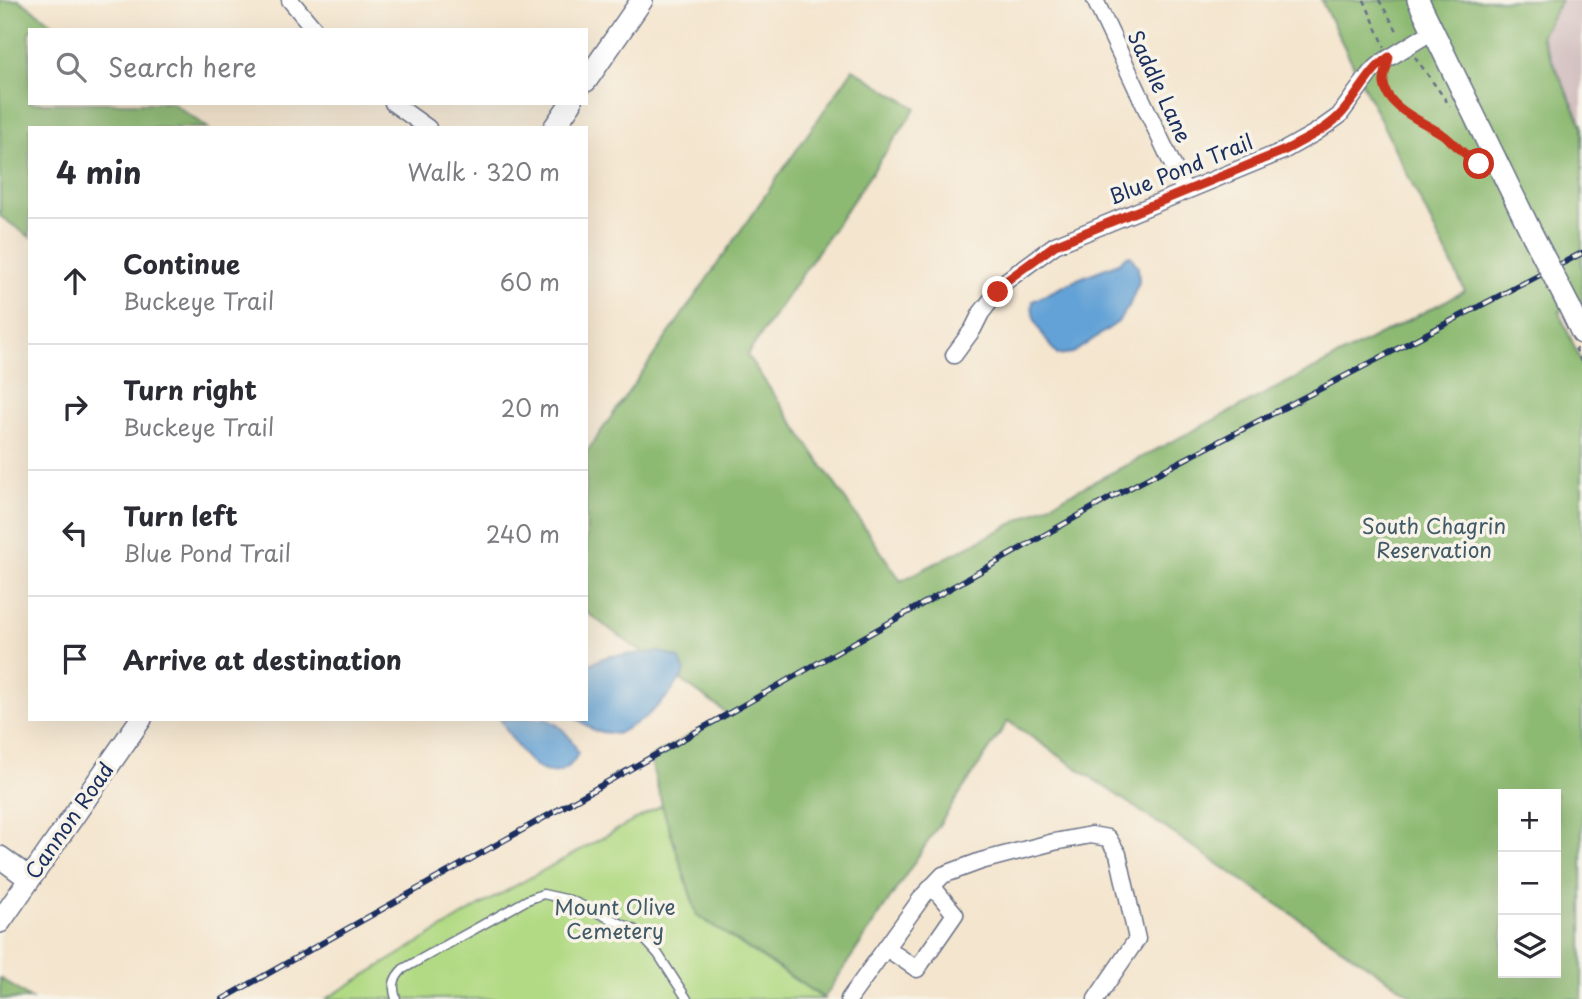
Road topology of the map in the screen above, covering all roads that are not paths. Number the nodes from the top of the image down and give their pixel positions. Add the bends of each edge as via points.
1 (290, 0) edge
2 (642, 0) edge
3 (1095, 0) edge
4 (1418, 0) edge
5 (314, 28) edge
6 (1433, 31) junction
7 (588, 78) edge
8 (396, 105) edge
9 (570, 105) edge
10 (425, 126) edge
11 (555, 126) edge
12 (1185, 191) junction
13 (1582, 334) edge
14 (954, 355) dead end
15 (140, 721) edge
16 (0, 857) edge
17 (30, 879) junction
18 (932, 886) junction
19 (0, 922) edge
20 (886, 948) junction
21 (396, 999) edge
22 (687, 999) edge
23 (849, 999) edge
24 (1096, 999) edge

1 - 5 street
2 - 7 street
3 - 12 street, Saddle Lane
4 - 6 street
6 - 12 street, Blue Pond Trail via 1371,72 1339,116 1315,133
6 - 13 street, bridge
8 - 10 street
9 - 11 street
12 - 14 street, Blue Pond Trail via 1055,245 1006,281
15 - 17 street, Cannon Road
16 - 17 street
17 - 19 street, Cannon Road
18 - 20 street
18 - 20 street via 955,914 917,970
18 - 24 street via 943,875 981,861 1091,835 1108,838 1118,854 1137,939
20 - 23 street
21 - 22 lane via 395,977 403,969 542,894 570,900 637,931

